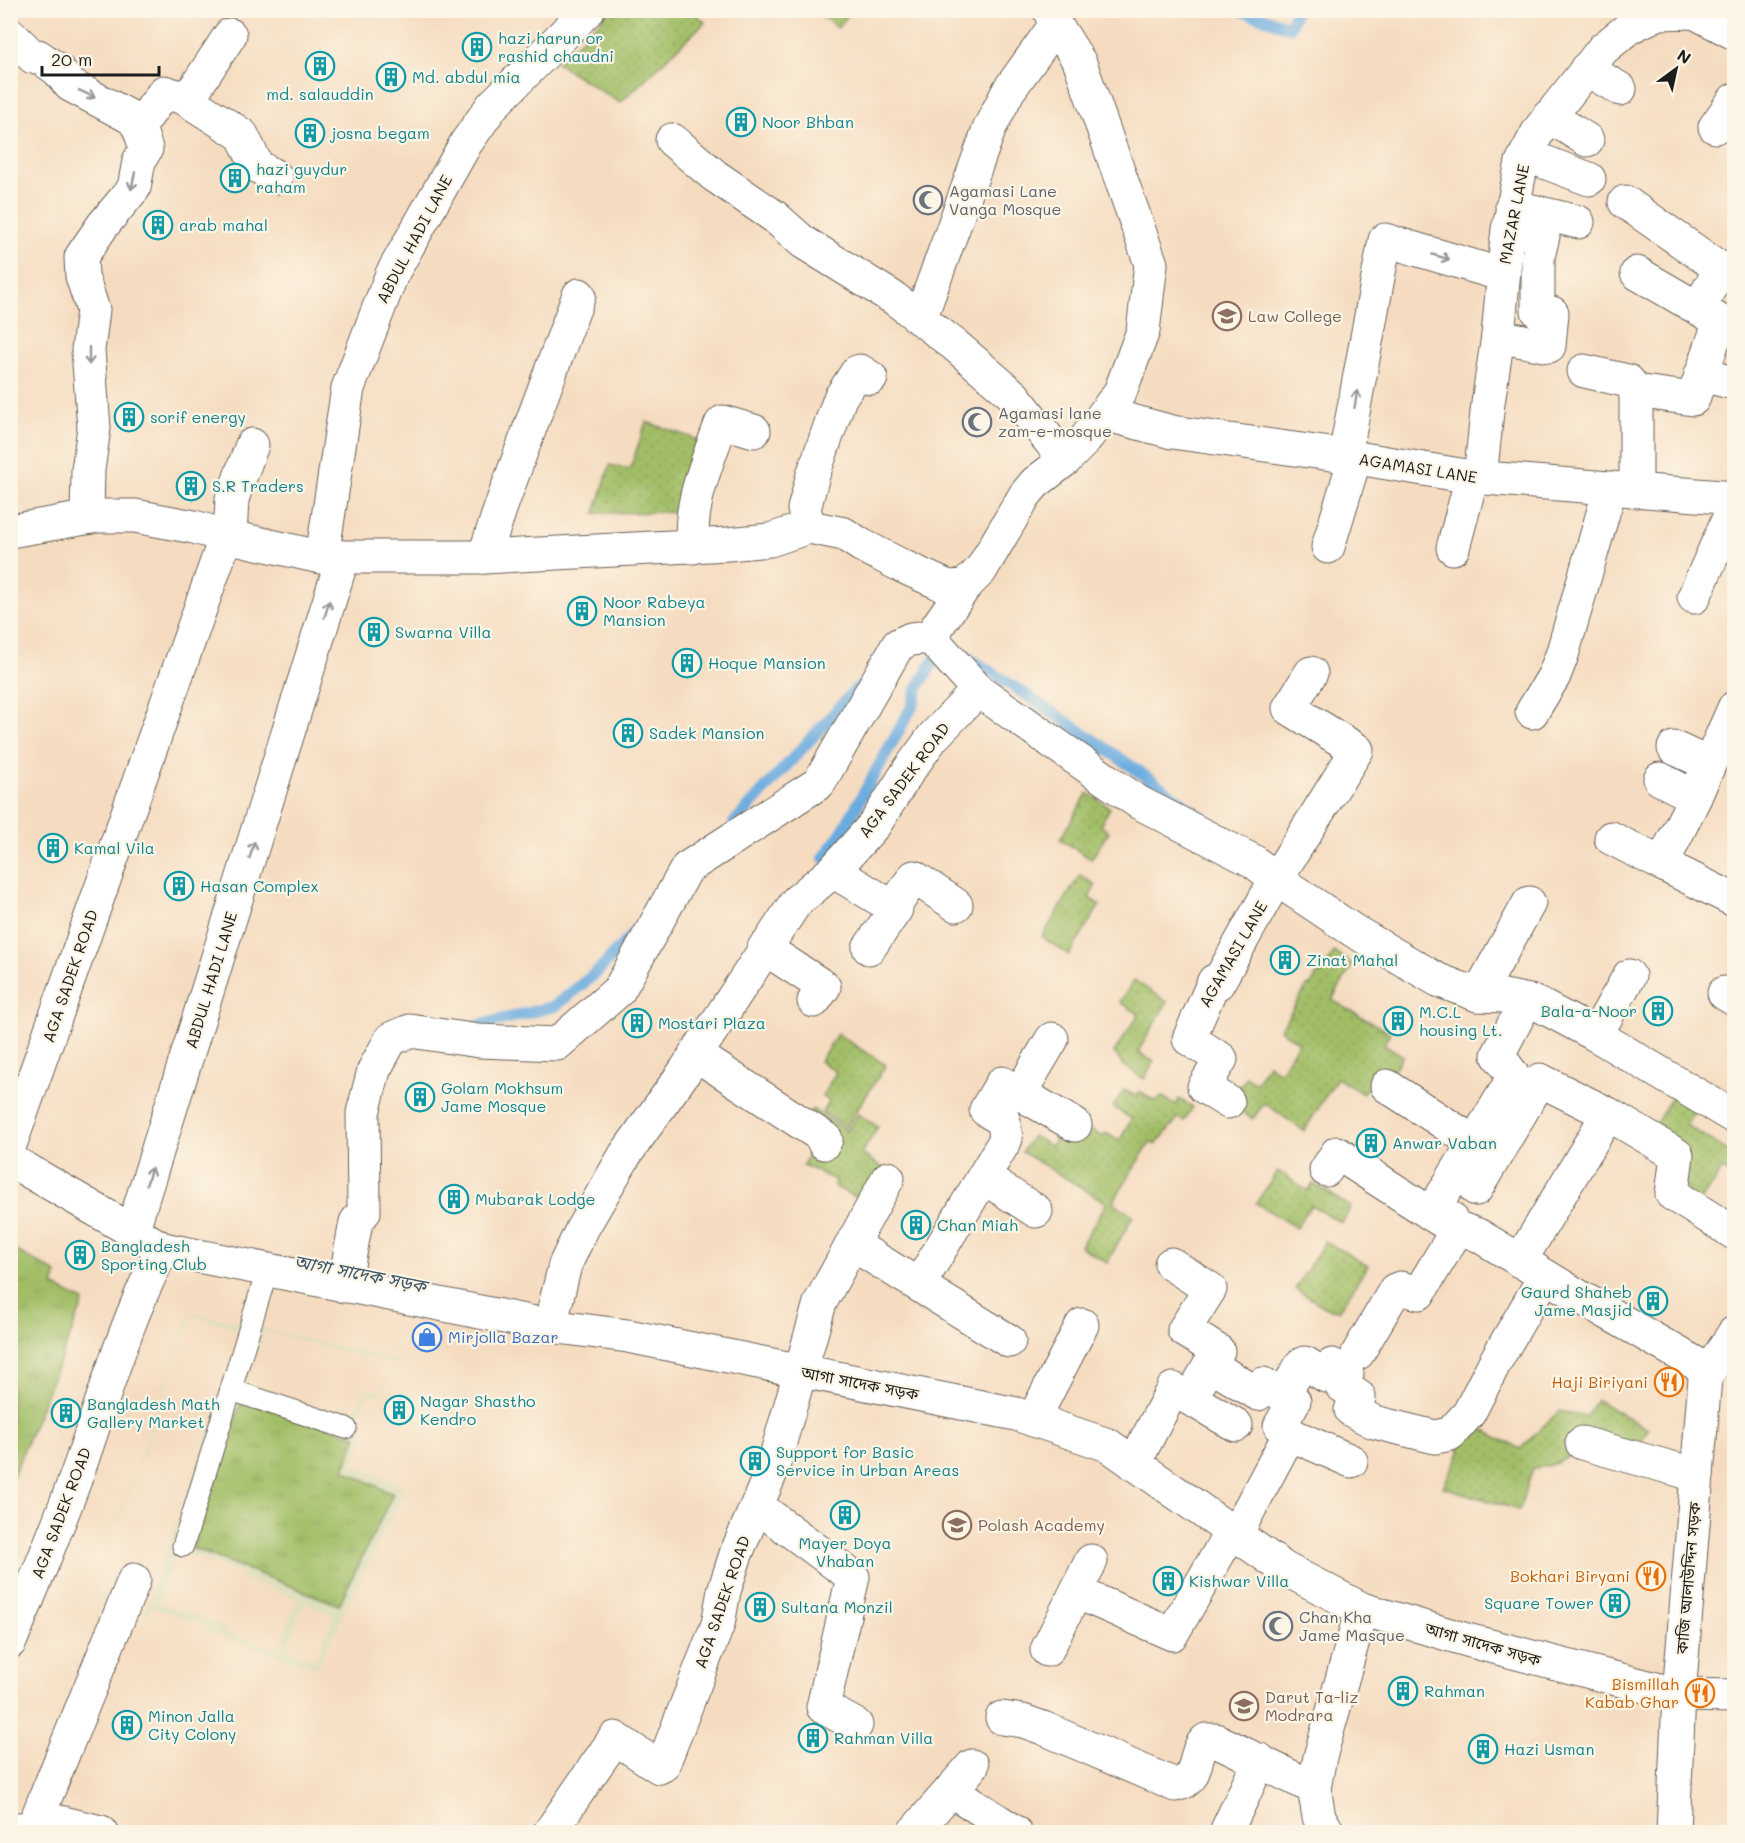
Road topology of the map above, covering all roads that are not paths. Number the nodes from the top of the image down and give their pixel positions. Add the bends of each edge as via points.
1 (588, 10) edge
2 (1691, 12) edge
3 (1636, 15) edge
4 (1052, 18) edge
5 (1734, 33) edge
6 (10, 34) edge
7 (230, 35) dead end
8 (1586, 69) junction
9 (1620, 89) dead end
10 (184, 98) junction
11 (1734, 100) edge
12 (1549, 116) junction
13 (139, 127) junction
14 (1714, 127) dead end
15 (672, 140) dead end
16 (1587, 140) dead end
17 (1526, 155) junction
18 (276, 177) dead end
19 (1589, 179) dead end
20 (1625, 202) dead end
21 (1510, 218) junction
22 (1578, 222) dead end
23 (1637, 273) dead end
24 (1503, 275) junction
25 (579, 295) dead end
26 (1718, 318) edge
27 (920, 319) junction
28 (1498, 336) junction
29 (1584, 371) dead end
30 (1701, 375) junction
31 (871, 378) dead end
32 (1734, 383) edge
33 (1636, 391) junction
34 (1104, 414) junction
35 (753, 431) dead end
36 (252, 445) dead end
37 (1350, 457) junction
38 (1065, 460) junction
39 (1476, 478) junction
40 (1623, 490) junction
41 (1734, 498) edge
42 (1734, 506) edge
43 (87, 518) junction
44 (809, 527) junction
45 (10, 531) edge
46 (228, 537) junction
47 (693, 547) junction
48 (1328, 547) dead end
49 (1453, 548) dead end
50 (333, 557) junction
51 (484, 557) junction
52 (965, 586) junction
53 (1694, 597) dead end
54 (930, 637) junction
55 (1311, 674) dead end
56 (978, 690) junction
57 (1734, 708) edge
58 (1532, 712) dead end
59 (1674, 748) dead end
60 (1709, 764) junction
61 (1660, 779) dead end
62 (1695, 797) junction
63 (1611, 838) dead end
64 (1662, 864) junction
65 (832, 871) junction
66 (1276, 879) junction
67 (1734, 900) edge
68 (1529, 903) dead end
69 (956, 905) dead end
70 (764, 948) junction
71 (1629, 976) dead end
72 (1478, 994) junction
73 (1526, 1001) junction
74 (814, 1002) dead end
75 (1596, 1035) junction
76 (1052, 1039) dead end
77 (695, 1054) junction
78 (1387, 1086) dead end
79 (1020, 1093) junction
80 (1228, 1102) dead end
81 (1608, 1114) junction
82 (1734, 1117) edge
83 (1075, 1125) dead end
84 (824, 1143) dead end
85 (1475, 1143) junction
86 (10, 1145) edge
87 (10, 1160) edge
88 (1326, 1170) dead end
89 (984, 1177) junction
90 (888, 1178) dead end
91 (1476, 1189) dead end
92 (1036, 1211) dead end
93 (1431, 1214) junction
94 (132, 1232) junction
95 (1734, 1233) edge
96 (852, 1244) junction
97 (163, 1249) junction
98 (1522, 1259) junction
99 (1171, 1264) dead end
100 (267, 1271) junction
101 (919, 1285) junction
102 (344, 1286) junction
103 (1082, 1325) dead end
104 (550, 1326) junction
105 (1734, 1333) edge
106 (1009, 1341) dead end
107 (1358, 1353) dead end
108 (1209, 1365) junction
109 (800, 1371) junction
110 (1709, 1371) junction
111 (231, 1390) junction
112 (1283, 1395) junction
113 (1190, 1399) junction
114 (1033, 1420) junction
115 (1236, 1425) dead end
116 (346, 1428) dead end
117 (1287, 1432) junction
118 (1582, 1443) dead end
119 (1351, 1461) dead end
120 (1134, 1464) junction
121 (1697, 1475) junction
122 (757, 1506) junction
123 (1233, 1534) junction
124 (183, 1546) dead end
125 (1090, 1562) dead end
126 (134, 1580) dead end
127 (1076, 1592) junction
128 (1362, 1608) junction
129 (10, 1642) edge
130 (1047, 1650) dead end
131 (1679, 1695) junction
132 (1734, 1696) edge
133 (1002, 1718) dead end
134 (856, 1725) dead end
135 (1260, 1760) junction
136 (1314, 1788) junction
137 (22, 1829) edge
138 (101, 1833) edge
139 (550, 1833) edge
140 (914, 1833) edge
141 (1016, 1833) edge
142 (1226, 1833) edge
143 (1328, 1833) edge
144 (1673, 1833) edge

1 - 50 street, ABDUL HADI LANE via 492,106 408,244 376,311 348,388
2 - 3 street, MAZAR LANE
2 - 5 street, MAZAR LANE
3 - 8 street, MAZAR LANE via 1630,27
4 - 27 street via 990,127
4 - 34 street via 1080,63 1151,264 1143,331 1120,392
6 -> 13 street via 33,57 38,56 58,70 70,85 132,118
7 - 10 street via 194,90
8 - 9 street
8 - 12 street, MAZAR LANE
10 - 13 street via 164,93
10 - 18 street via 242,135 257,166
11 - 14 street
12 - 16 street
12 - 17 street, MAZAR LANE
13 -> 43 street via 146,149 139,160 134,188 81,257 82,276 93,309 88,350 94,428
15 - 27 street via 715,176 776,217 803,242 895,298
17 - 19 street
17 - 21 street, MAZAR LANE
20 - 26 street via 1721,269
21 - 22 street
21 - 24 street, MAZAR LANE
21 - 28 street via 1543,236 1538,257 1538,311 1552,313 1549,346
23 - 26 street
24 - 28 street, MAZAR LANE
37 -> 24 street via 1385,240
25 - 51 street
26 - 30 street
27 - 38 street via 1014,396
28 - 39 street, MAZAR LANE
29 - 33 street via 1628,381
30 - 32 street
30 - 33 street via 1693,399
31 - 44 street via 857,372 840,398 804,509
33 - 40 street
34 - 37 street, AGAMASI LANE via 1172,432
34 - 38 street
35 - 47 street via 721,424 690,526
36 - 46 street via 232,499
37 - 39 street, AGAMASI LANE
37 - 48 street
38 - 52 street via 1025,495 981,570
39 - 40 street, AGAMASI LANE
39 - 49 street, MAZAR LANE
40 - 41 street, AGAMASI LANE
40 - 58 street via 1554,676
42 - 53 street
43 - 45 street
43 - 46 street via 135,516 194,526
44 - 47 street via 770,540
44 - 52 street via 844,534 902,567 948,587
46 - 50 street
46 - 86 street, AGA SADEK ROAD
47 - 51 street
50 - 51 street
94 -> 50 street, ABDUL HADI LANE
52 - 54 street
54 - 56 street
54 - 102 street via 898,645 819,783 687,868 619,990 557,1044 478,1041 410,1031 391,1039 374,1070 363,1113 364,1212 356,1222
55 - 66 street via 1289,708 1357,750
56 - 65 street, AGA SADEK ROAD via 933,737 875,824
56 - 66 street via 1138,802 1253,861
57 - 60 street
59 - 60 street
60 - 62 street
61 - 62 street
62 - 64 street
63 - 64 street
64 - 67 street
65 - 69 street via 895,907 914,877
65 - 70 street, AGA SADEK ROAD via 796,902
66 - 72 street via 1354,931 1429,974
66 - 80 street, AGAMASI LANE via 1218,983 1214,981 1189,1039 1221,1059 1204,1087
68 - 72 street
70 - 74 street via 824,987
70 - 77 street, AGA SADEK ROAD
71 - 75 street
72 - 73 street
73 - 75 street
73 - 85 street via 1498,1055 1512,1074 1508,1087
75 - 82 street
76 - 79 street
77 - 84 street via 826,1139
77 - 104 street, AGA SADEK ROAD via 625,1155 582,1229 565,1265
78 - 85 street
79 - 83 street
79 - 89 street via 1002,1083 986,1110 1004,1121 1006,1139
81 - 91 street via 1540,1080
81 - 95 street via 1677,1155 1672,1194
81 - 98 street
85 - 93 street
87 - 94 street, আগা সাদেক সড়ক
88 - 93 street via 1336,1153
89 - 92 street
89 - 101 street
90 - 96 street, AGA SADEK ROAD
93 - 98 street via 1442,1221 1467,1219
94 - 97 street, আগা সাদেক সড়ক
96 - 101 street
96 - 109 street, AGA SADEK ROAD via 819,1303
97 - 100 street, আগা সাদেক সড়ক
97 - 129 street, AGA SADEK ROAD via 140,1295 80,1466
98 - 107 street via 1458,1228 1419,1293 1395,1290
98 - 110 street
98 - 112 street via 1495,1362 1469,1413 1450,1434 1436,1437 1374,1422 1351,1410 1359,1397 1341,1385 1347,1374 1332,1365 1326,1376 1302,1364
99 - 108 street via 1210,1289 1184,1330 1218,1351
100 - 102 street, আগা সাদেক সড়ক
100 - 111 lane
101 - 106 street
102 - 104 street, আগা সাদেক সড়ক
103 - 114 street
104 - 109 street, আগা সাদেক সড়ক via 628,1336
105 - 110 street, কাজি আলাউদ্দিন সড়ক
108 - 112 street via 1258,1394 1263,1384
108 - 113 street
109 - 114 street, আগা সাদেক সড়ক
109 - 122 street, AGA SADEK ROAD via 772,1470
110 - 121 street, কাজি আলাউদ্দিন সড়ক via 1705,1378
111 - 116 lane
111 - 124 lane
112 - 117 street via 1294,1401 1280,1425
113 - 115 street
113 - 120 street via 1173,1389
114 - 120 street, আগা সাদেক সড়ক via 1108,1445
117 - 119 street
117 - 123 street via 1289,1435
118 - 121 street
120 - 123 street, আগা সাদেক সড়ক
121 - 131 street, কাজি আলাউদ্দিন সড়ক
122 - 134 street via 853,1576 823,1707
122 - 139 street, AGA SADEK ROAD via 736,1554 718,1624 663,1765 659,1767 615,1738
123 - 127 street via 1172,1634
123 - 128 street, আগা সাদেক সড়ক via 1285,1569
125 - 127 street
126 - 137 street
127 - 130 street
128 - 131 street, আগা সাদেক সড়ক via 1467,1641
128 - 136 street
131 - 132 street, আগা সাদেক সড়ক
131 - 144 street, কাজি আলাউদ্দিন সড়ক
133 - 135 street via 1043,1728 1175,1785 1184,1784 1191,1777 1206,1740 1216,1740
135 - 136 street
135 - 142 street
136 - 143 street via 1319,1817
137 - 138 street via 40,1828 51,1820
140 - 141 street via 962,1778

